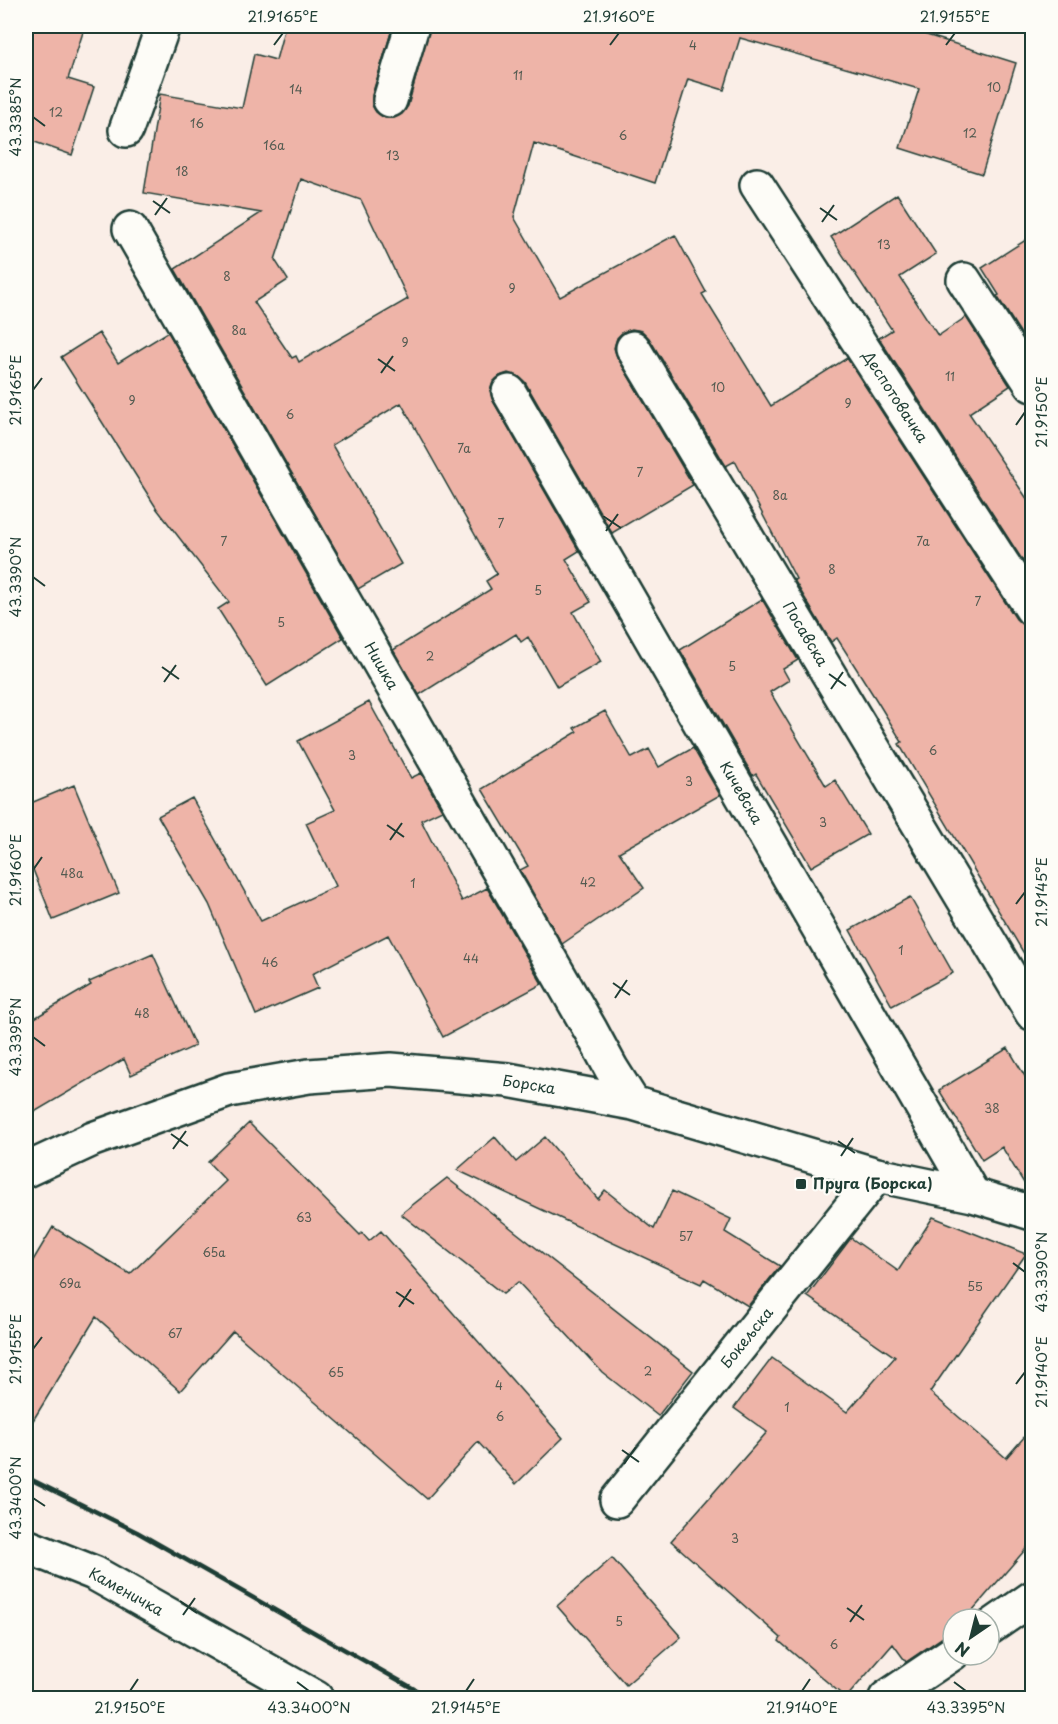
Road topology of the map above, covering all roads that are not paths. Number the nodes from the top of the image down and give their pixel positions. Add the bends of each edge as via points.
1 (163, 26) edge
2 (412, 26) edge
3 (390, 100) dead end
4 (126, 130) dead end
5 (757, 185) dead end
6 (130, 229) dead end
7 (964, 280) dead end
8 (633, 348) dead end
9 (1032, 385) edge
10 (509, 392) dead end
11 (1032, 609) edge
12 (1032, 1013) edge
13 (633, 1103) junction
14 (26, 1170) edge
15 (877, 1175) junction
16 (973, 1195) junction
17 (1032, 1213) edge
18 (616, 1500) dead end
19 (26, 1546) edge
20 (1032, 1598) edge
21 (1001, 1620) edge
22 (941, 1661) edge
23 (316, 1698) edge
24 (886, 1698) edge

1 - 4 street
2 - 3 street
5 - 11 street, Деспотовачка
6 - 13 street, Нишка
7 - 9 street
8 - 12 street, Посавска
10 - 16 street, Кичевска
13 - 14 street, Борска via 508,1080 391,1070 309,1076 229,1090 93,1138
13 - 15 street, Борска
15 - 16 street, Борска
15 - 18 street, Бокељска
16 - 17 street, Борска
19 - 23 street, Каменичка via 94,1573
20 - 21 street
22 - 24 street

